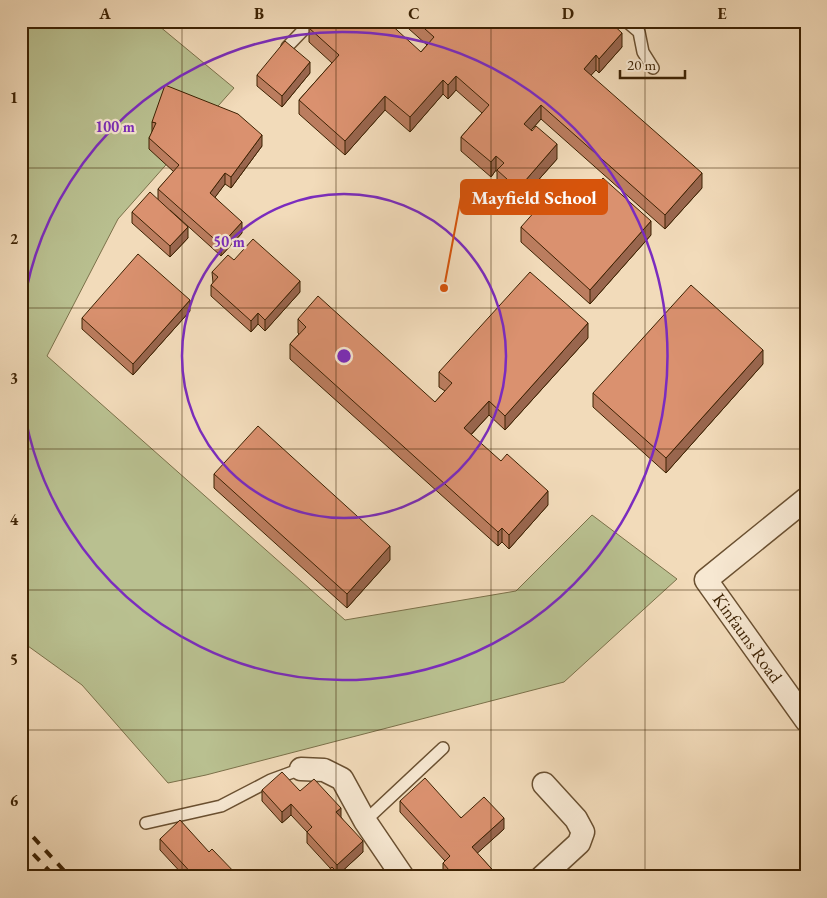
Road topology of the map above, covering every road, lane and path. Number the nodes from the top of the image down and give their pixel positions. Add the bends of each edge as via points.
1 (312, 21) edge
2 (626, 21) edge
3 (287, 47) edge
4 (653, 68) dead end
5 (806, 499) edge
6 (806, 720) edge
7 (444, 748) dead end
8 (301, 769) joint
9 (544, 784) dead end
10 (365, 821) junction
11 (146, 823) dead end
12 (403, 877) edge
13 (542, 877) edge

1 - 3 lane
2 - 4 lane via 639,32 644,52
5 - 6 street, Kinfauns Road via 706,580
7 - 10 lane
8 - 10 street via 324,770 342,779
8 - 11 lane via 271,780 221,806
9 - 13 street via 576,818 583,832 579,843
10 - 12 street

